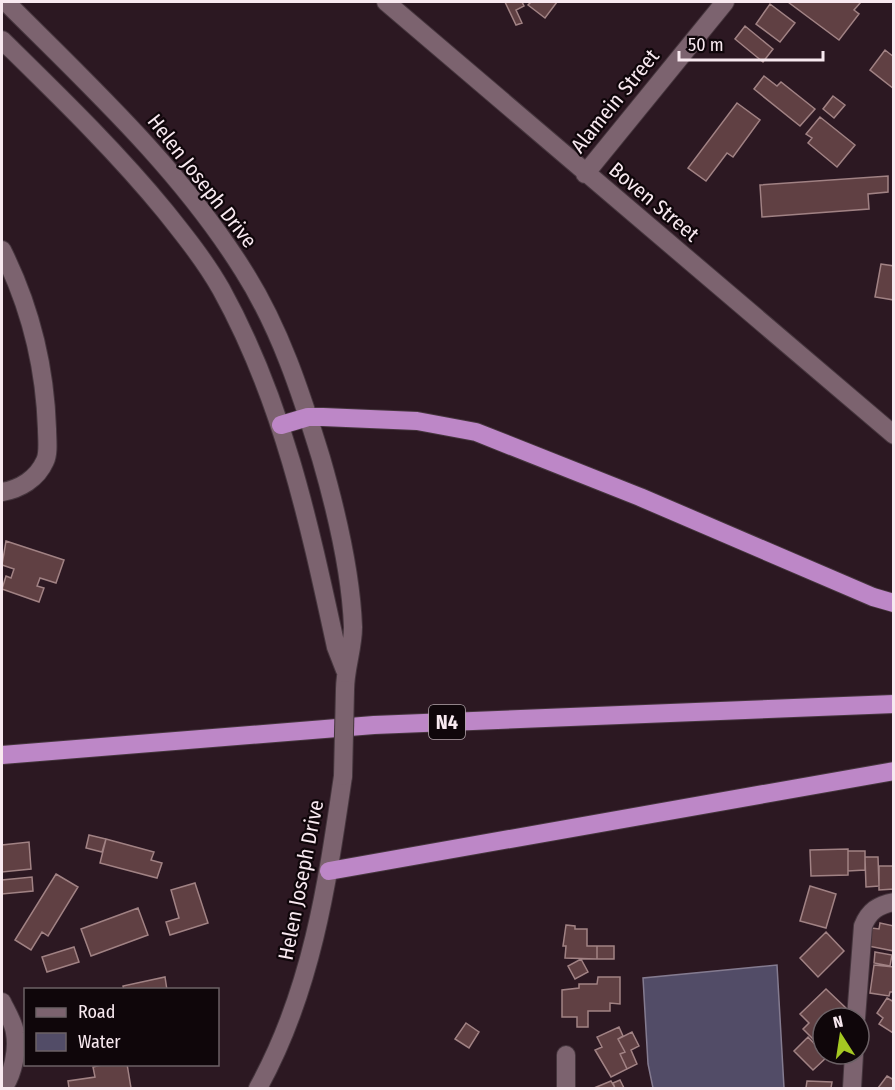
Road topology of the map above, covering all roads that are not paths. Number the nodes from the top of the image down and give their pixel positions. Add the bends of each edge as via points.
1 (6, 2) edge
2 (386, 2) edge
3 (724, 2) edge
4 (2, 40) edge
5 (585, 174) junction
6 (2, 250) edge
7 (308, 417) junction
8 (281, 425) junction
9 (894, 435) edge
10 (2, 492) edge
11 (894, 603) edge
12 (345, 670) junction
13 (894, 704) edge
14 (2, 755) edge
15 (894, 771) edge
16 (329, 871) junction
17 (894, 902) edge
18 (2, 1002) edge
19 (857, 1006) edge
20 (566, 1055) dead end
21 (853, 1066) edge
22 (3, 1089) edge
23 (258, 1089) edge
24 (566, 1089) edge
25 (852, 1089) edge

1 - 7 street, Helen Joseph Drive via 127,123 212,224 273,326
2 - 5 street, Boven Street
3 - 5 street, Alamein Street
4 - 8 street, Helen Joseph Drive via 140,182 193,246 246,339
5 - 9 street, Boven Street
6 - 10 street via 28,314 42,368 46,406 46,460 29,481
7 - 8 highway
7 - 11 highway via 417,421 476,432
7 - 12 street, Helen Joseph Drive via 330,490 346,574 353,625
8 - 12 street, Helen Joseph Drive via 305,505 336,647
12 - 16 street, Helen Joseph Drive, bridge via 343,776
13 - 14 highway, N4 via 375,725
15 - 16 highway
16 - 23 street, Helen Joseph Drive via 309,964 281,1048
17 - 19 street via 874,909 863,926
18 - 22 street via 15,1031 14,1055
20 - 24 street
21 - 25 street

